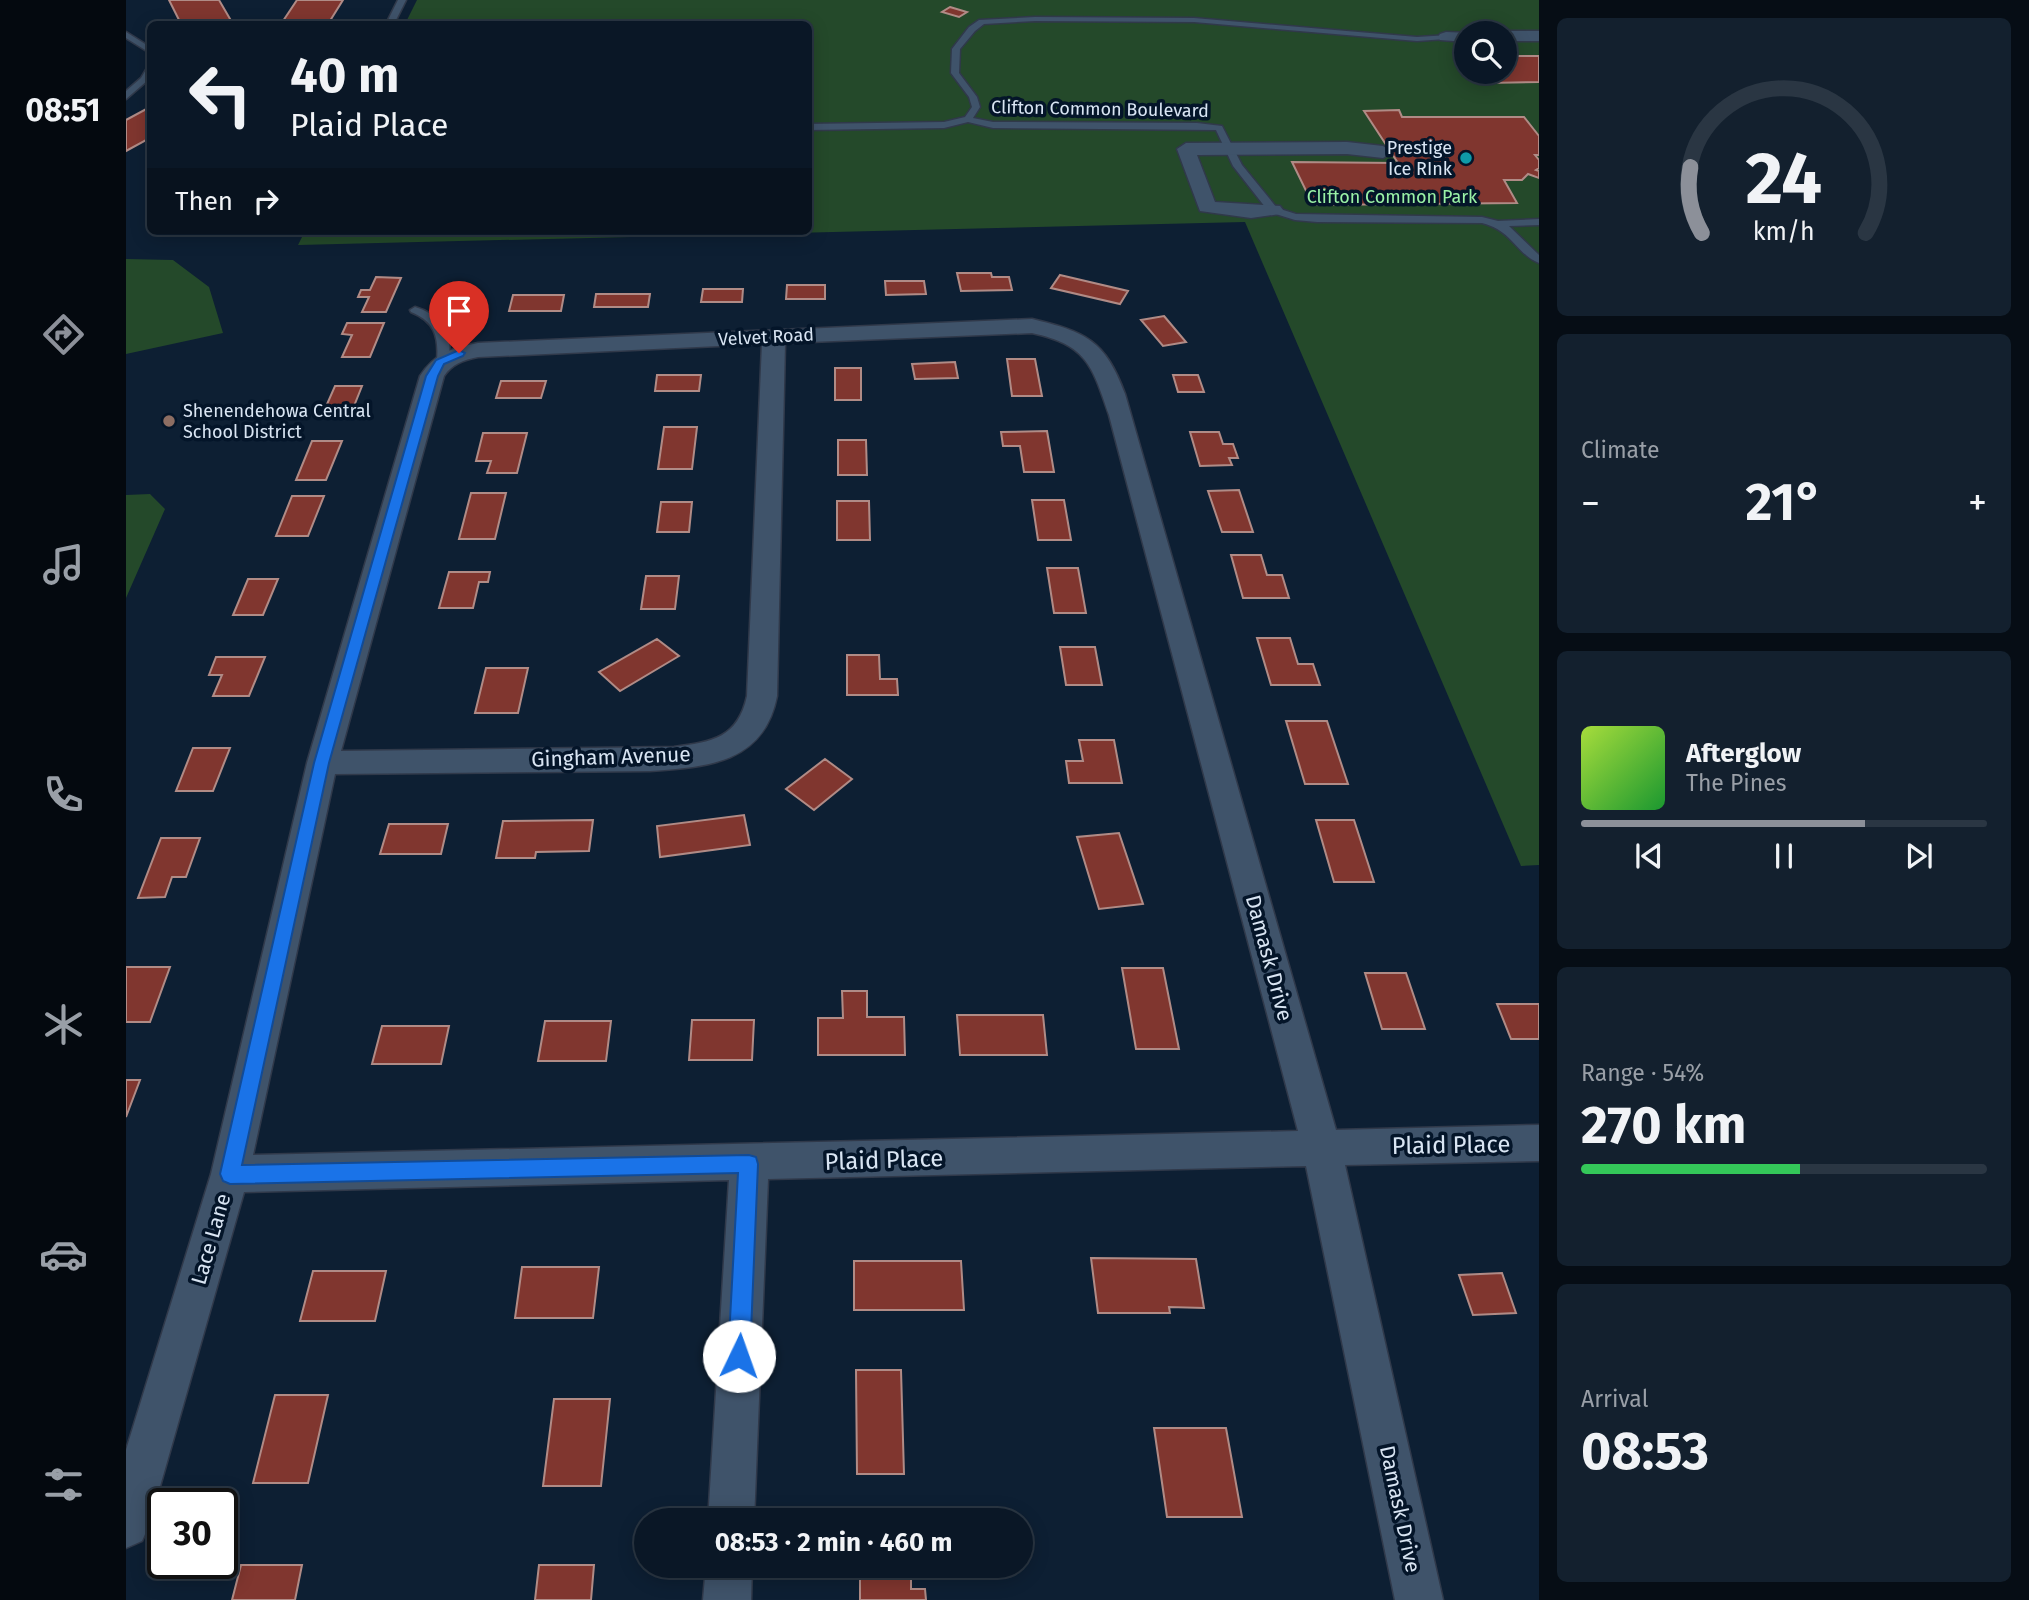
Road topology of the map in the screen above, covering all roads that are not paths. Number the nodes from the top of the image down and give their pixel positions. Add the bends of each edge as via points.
1 (402, 0) edge
2 (392, 21) edge
3 (126, 34) edge
4 (1517, 36) edge
5 (1539, 36) edge
6 (1446, 37) joint
7 (1454, 37) edge
8 (147, 49) edge
9 (147, 76) edge
10 (126, 96) edge
11 (968, 119) junction
12 (812, 127) edge
13 (1229, 148) junction
14 (1382, 152) dead end
15 (1273, 210) junction
16 (1539, 222) edge
17 (1501, 223) junction
18 (1539, 261) edge
19 (415, 310) dead end
20 (1072, 336) joint
21 (774, 337) junction
22 (451, 357) junction
23 (321, 763) junction
24 (1539, 1143) edge
25 (1322, 1149) junction
26 (749, 1164) junction
27 (230, 1174) junction
28 (732, 1508) edge
29 (126, 1525) edge
30 (728, 1578) edge
31 (727, 1600) edge
32 (1419, 1600) edge

1 - 2 lane
3 - 8 lane
4 - 5 street
6 - 7 street
6 - 11 lane via 1418,39 1194,20 982,22 956,49 956,73 976,107
9 - 10 lane
11 - 12 lane, Clifton Common Boulevard via 944,125
11 - 13 lane, Clifton Common Boulevard via 993,125 1197,125 1219,128
13 - 14 street
13 - 15 lane, Clifton Common Boulevard
13 - 15 street via 1186,149 1207,207
15 - 17 lane via 1317,219
16 - 17 lane
17 - 18 lane via 1512,229
19 - 22 lane via 438,323
20 - 21 street, Velvet Road via 1032,326
20 - 25 street, Damask Drive via 1087,343 1103,365 1121,415
21 - 22 street, Velvet Road via 478,350
21 - 23 street, Gingham Avenue via 762,696 758,719 748,730 732,744 705,754
22 - 23 street, Lace Lane via 432,376
23 - 27 street, Lace Lane
24 - 25 street, Plaid Place
25 - 26 street, Plaid Place
25 - 32 street, Damask Drive
26 - 27 street, Plaid Place
26 - 28 street
27 - 29 street, Lace Lane
30 - 31 street

